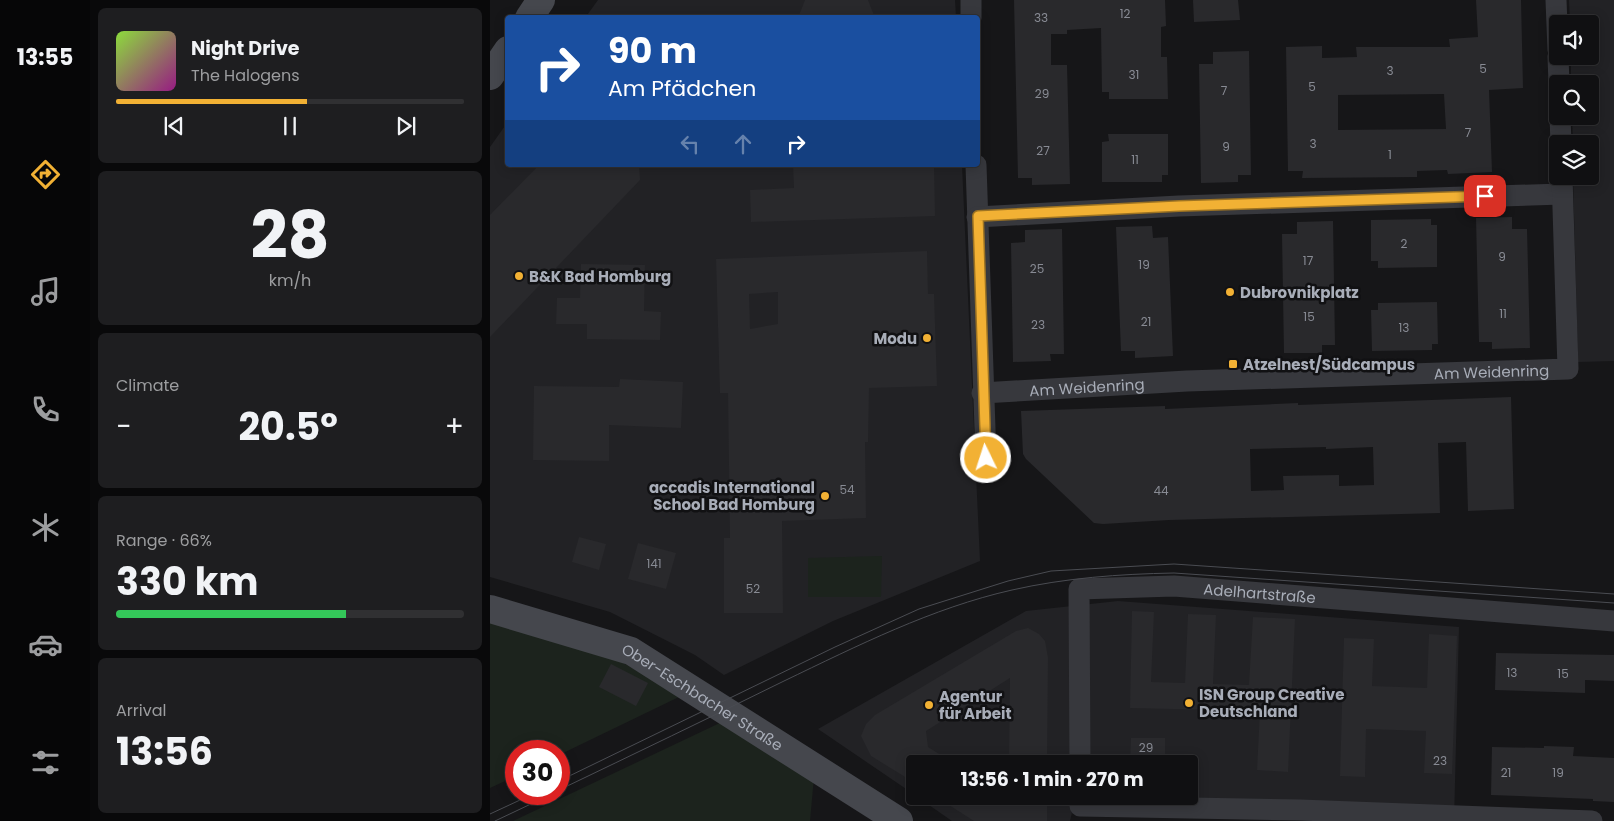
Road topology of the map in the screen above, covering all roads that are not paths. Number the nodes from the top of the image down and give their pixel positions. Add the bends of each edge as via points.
1 (540, 0) edge
2 (971, 0) edge
3 (1556, 0) edge
4 (531, 15) edge
5 (971, 15) edge
6 (1557, 15) edge
7 (505, 54) edge
8 (490, 76) edge
9 (976, 167) edge
10 (1562, 185) edge
11 (978, 216) junction
12 (982, 393) junction
13 (986, 458) dead end
14 (490, 609) edge
15 (1614, 620) edge
16 (1080, 755) edge
17 (1080, 808) edge
18 (899, 821) edge
19 (1588, 821) edge
20 (1592, 821) edge

1 - 4 street
2 - 5 street
3 - 6 street
7 - 8 street
9 - 11 street
10 - 11 street
10 - 12 street, Am Weidenring via 1568,369 1187,381
11 - 12 street
12 - 13 street
14 - 18 street, Ober-Eschbacher Straße via 631,650
15 - 16 street, Adelhartstraße via 1174,586 1079,589
17 - 19 street via 1300,810
19 - 20 street

